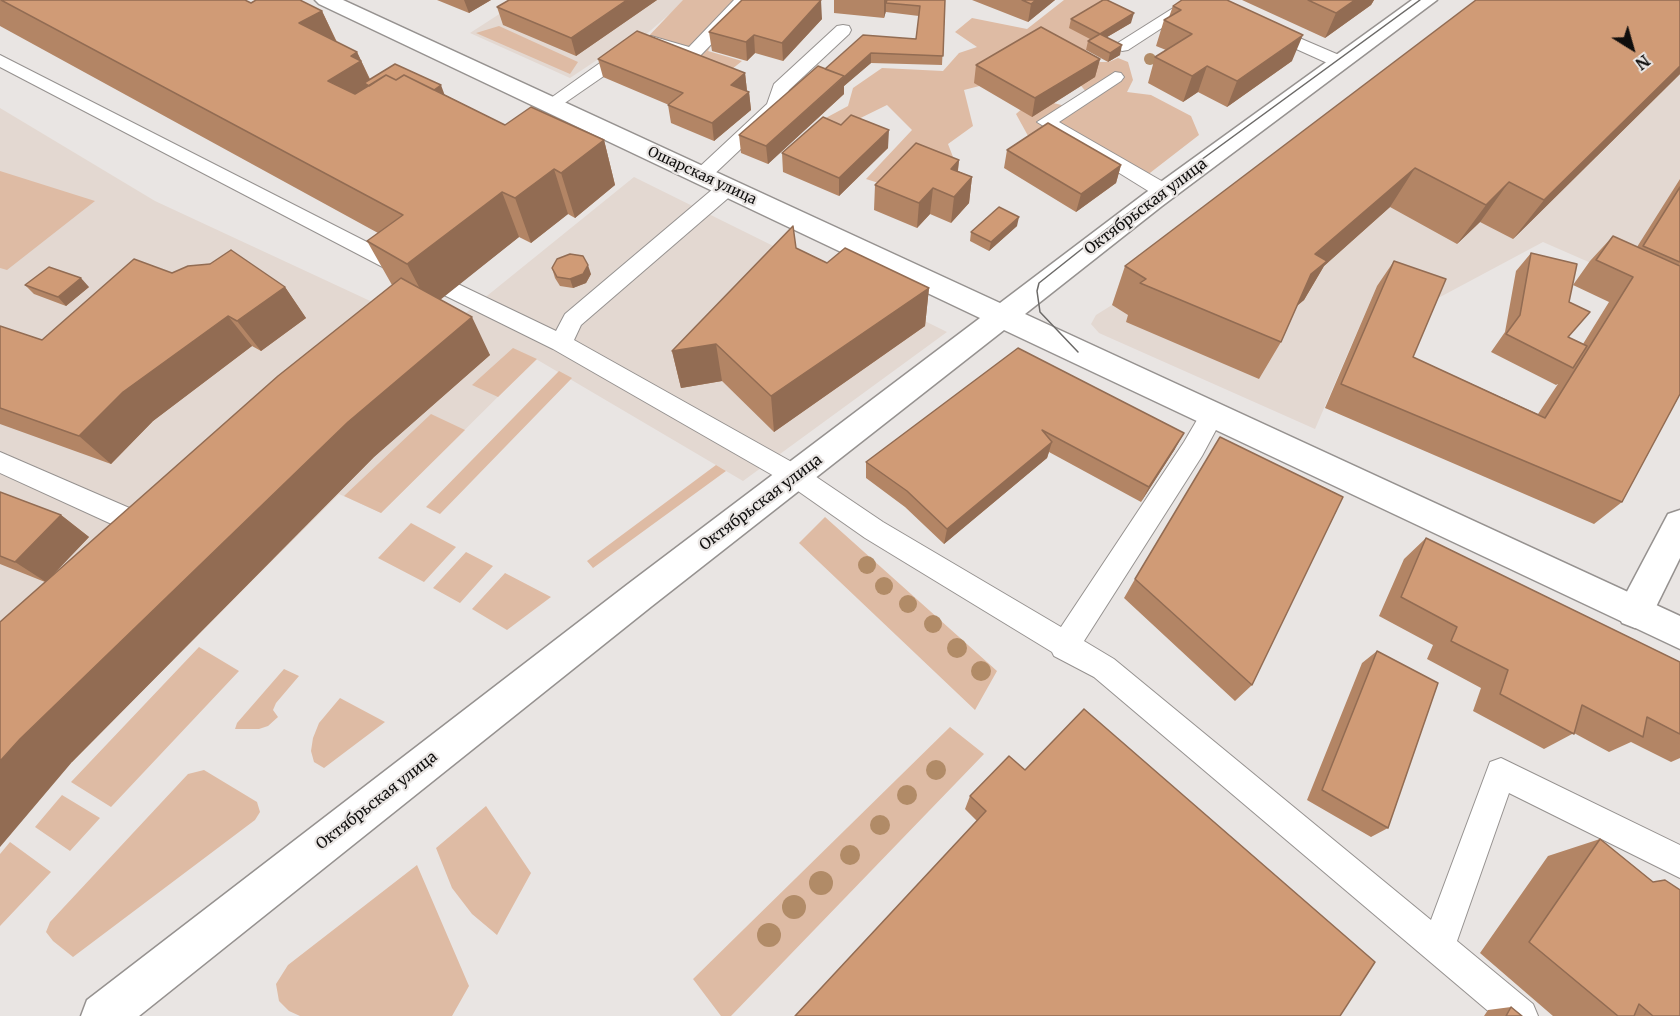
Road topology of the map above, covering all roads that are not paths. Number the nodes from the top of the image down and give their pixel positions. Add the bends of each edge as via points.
1 (326, 0) edge
2 (742, 0) edge
3 (1197, 0) edge
4 (1426, 0) edge
5 (1255, 24) edge
6 (843, 30) dead end
7 (1122, 46) edge
8 (0, 60) edge
9 (1340, 62) junction
10 (1115, 77) dead end
11 (550, 105) junction
12 (701, 176) junction
13 (727, 188) junction
14 (1165, 192) junction
15 (408, 272) edge
16 (452, 290) dead end
17 (1002, 316) junction
18 (561, 343) junction
19 (1212, 415) junction
20 (0, 462) edge
21 (797, 477) junction
22 (124, 519) edge
23 (1680, 524) edge
24 (1635, 612) junction
25 (1680, 633) edge
26 (1064, 647) junction
27 (1680, 862) edge
28 (1438, 947) junction
29 (103, 1016) edge
30 (1521, 1016) edge

1 - 11 street, Ошарская улица
2 - 11 lane via 692,54 651,41 634,47
3 - 7 lane
4 - 9 street, Октябрьская улица
5 - 9 lane
6 - 12 lane via 780,88 776,106
8 - 15 lane
9 - 14 street, Октябрьская улица
10 - 14 lane via 1046,122
11 - 12 street, Ошарская улица
12 - 13 street, Ошарская улица
13 - 17 street, Ошарская улица
13 - 18 lane via 573,320
14 - 17 street, Октябрьская улица
16 - 18 lane
17 - 19 street, Ошарская улица
17 - 21 street, Октябрьская улица
18 - 21 lane
19 - 24 street, Ошарская улица
19 - 26 lane
20 - 22 lane
21 - 26 lane via 874,530
21 - 29 street, Октябрьская улица via 640,595
23 - 24 street
24 - 25 street, Ошарская улица
26 - 28 lane via 1104,668
27 - 28 lane via 1501,772
28 - 30 lane

